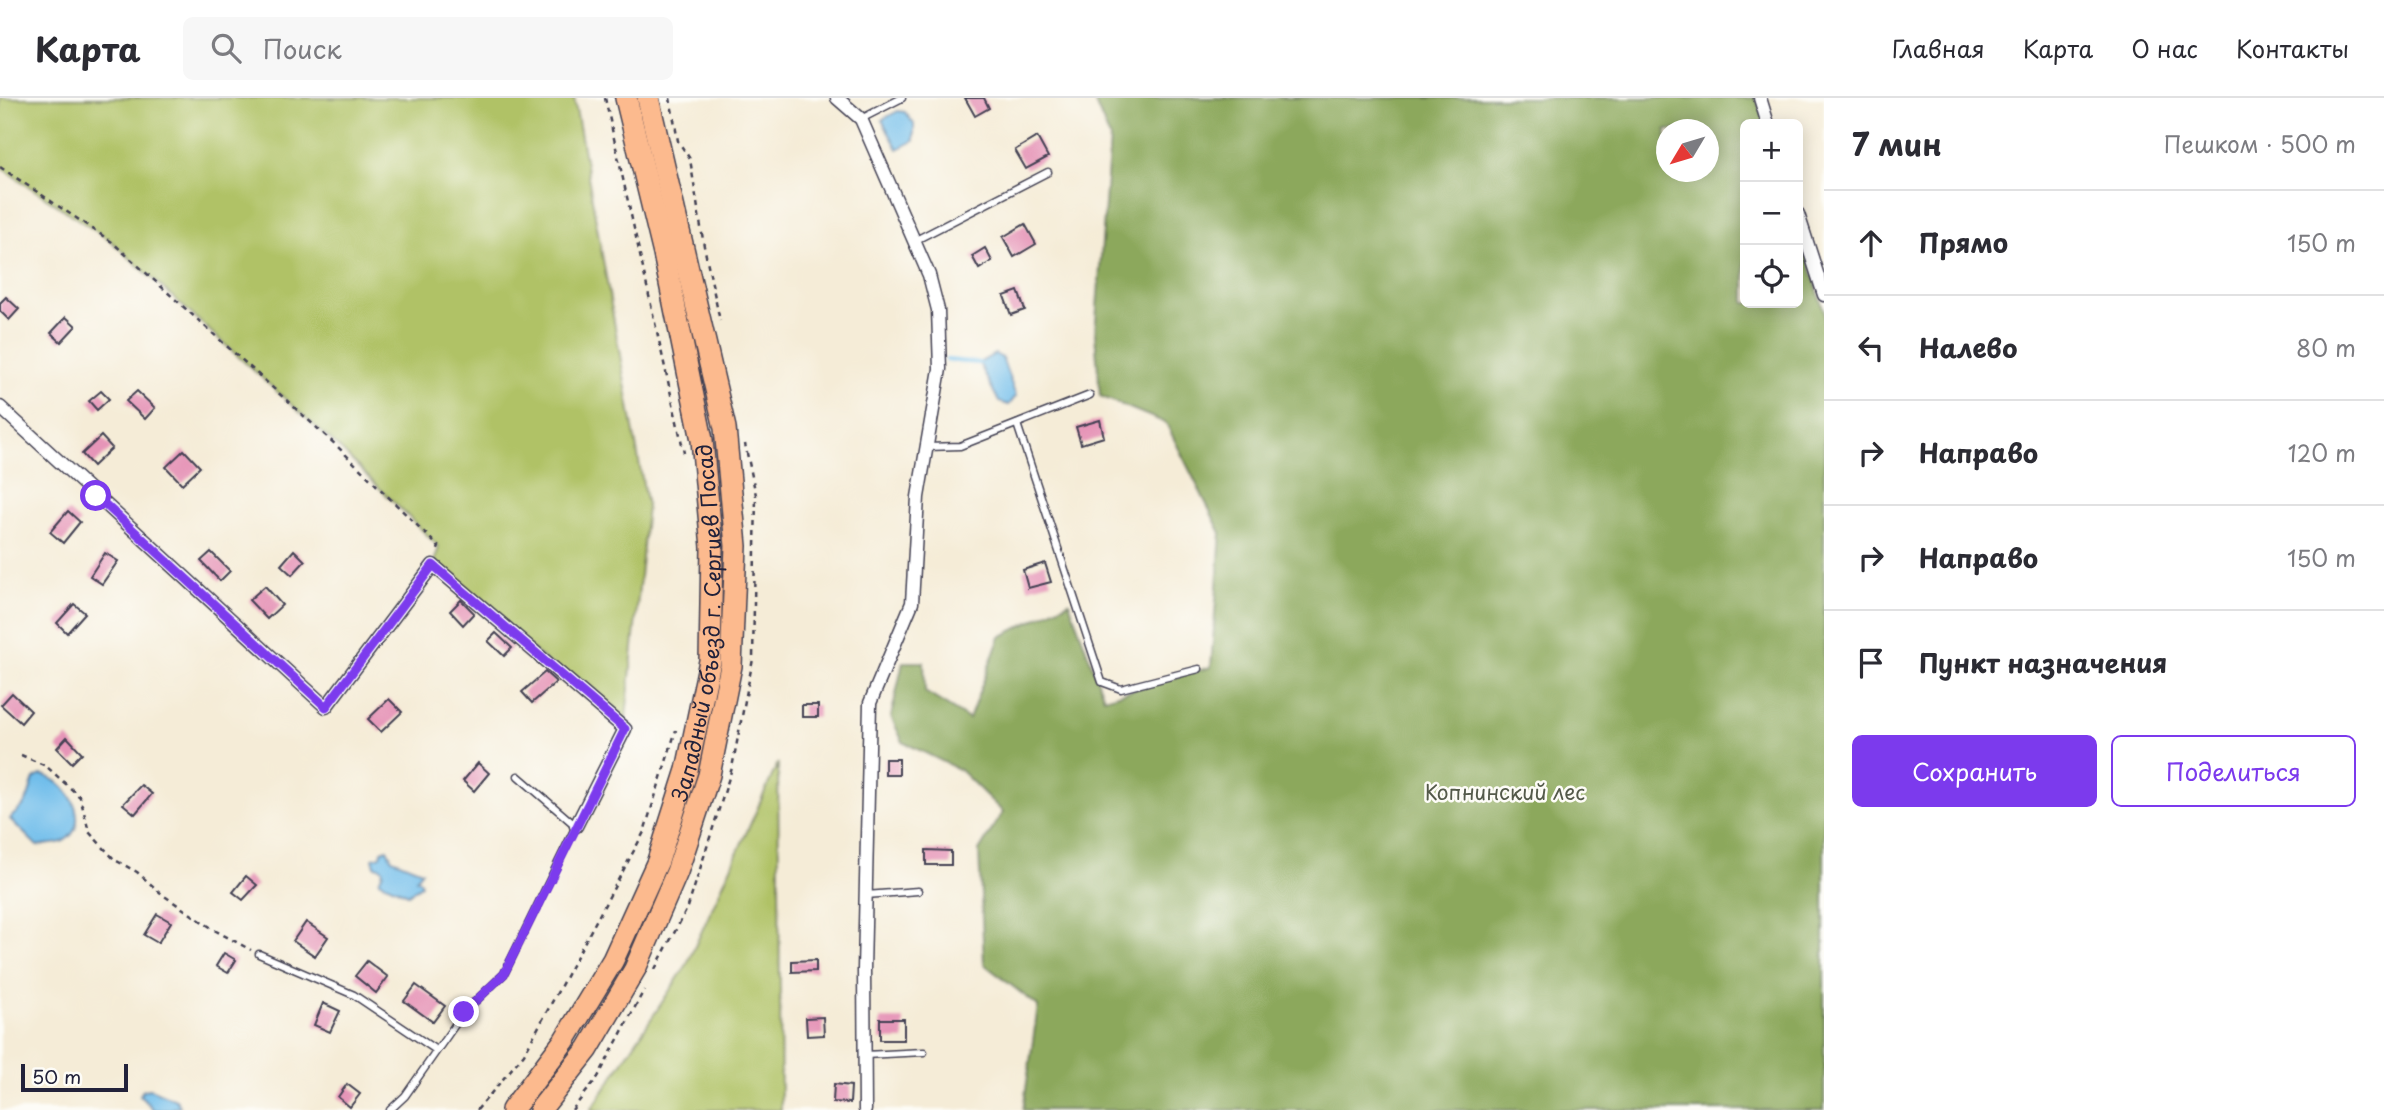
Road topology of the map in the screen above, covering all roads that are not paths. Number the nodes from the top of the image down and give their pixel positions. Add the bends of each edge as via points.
1 (626, 98) edge
2 (648, 98) edge
3 (837, 98) edge
4 (902, 98) edge
5 (1760, 98) edge
6 (861, 119) junction
7 (1766, 119) edge
8 (1048, 172) dead end
9 (1803, 228) edge
10 (914, 241) junction
11 (1822, 279) edge
12 (1824, 295) edge
13 (1090, 395) dead end
14 (0, 407) edge
15 (1017, 424) junction
16 (927, 447) junction
17 (1199, 670) dead end
18 (518, 776) dead end
19 (576, 826) junction
20 (918, 891) dead end
21 (866, 895) junction
22 (259, 954) road end
23 (436, 1050) junction
24 (923, 1052) dead end
25 (864, 1055) junction
26 (390, 1110) edge
27 (512, 1110) edge
28 (540, 1110) edge
29 (865, 1110) edge

1 - 27 main road, Западный объезд г. Сергиев Посад via 702,440 712,547 710,661 687,770 658,861 613,960 564,1041
2 - 28 main road, Западный объезд г. Сергиев Посад via 724,428 736,546 731,666 709,775 677,872 640,957 587,1049
3 - 6 street
4 - 6 lane
5 - 7 street
6 - 10 street
8 - 10 lane
9 - 11 street
10 - 16 street via 938,310 940,369
11 - 12 street
13 - 15 lane
14 - 19 street via 326,707 433,565 625,729
15 - 16 lane via 960,446
15 - 17 lane via 1102,682 1121,689
16 - 21 street via 918,497 912,603 870,703
18 - 19 lane
19 - 23 lane via 504,974 464,1012
20 - 21 lane
21 - 25 street
22 - 23 lane via 354,995
23 - 26 lane
24 - 25 lane
25 - 29 street

